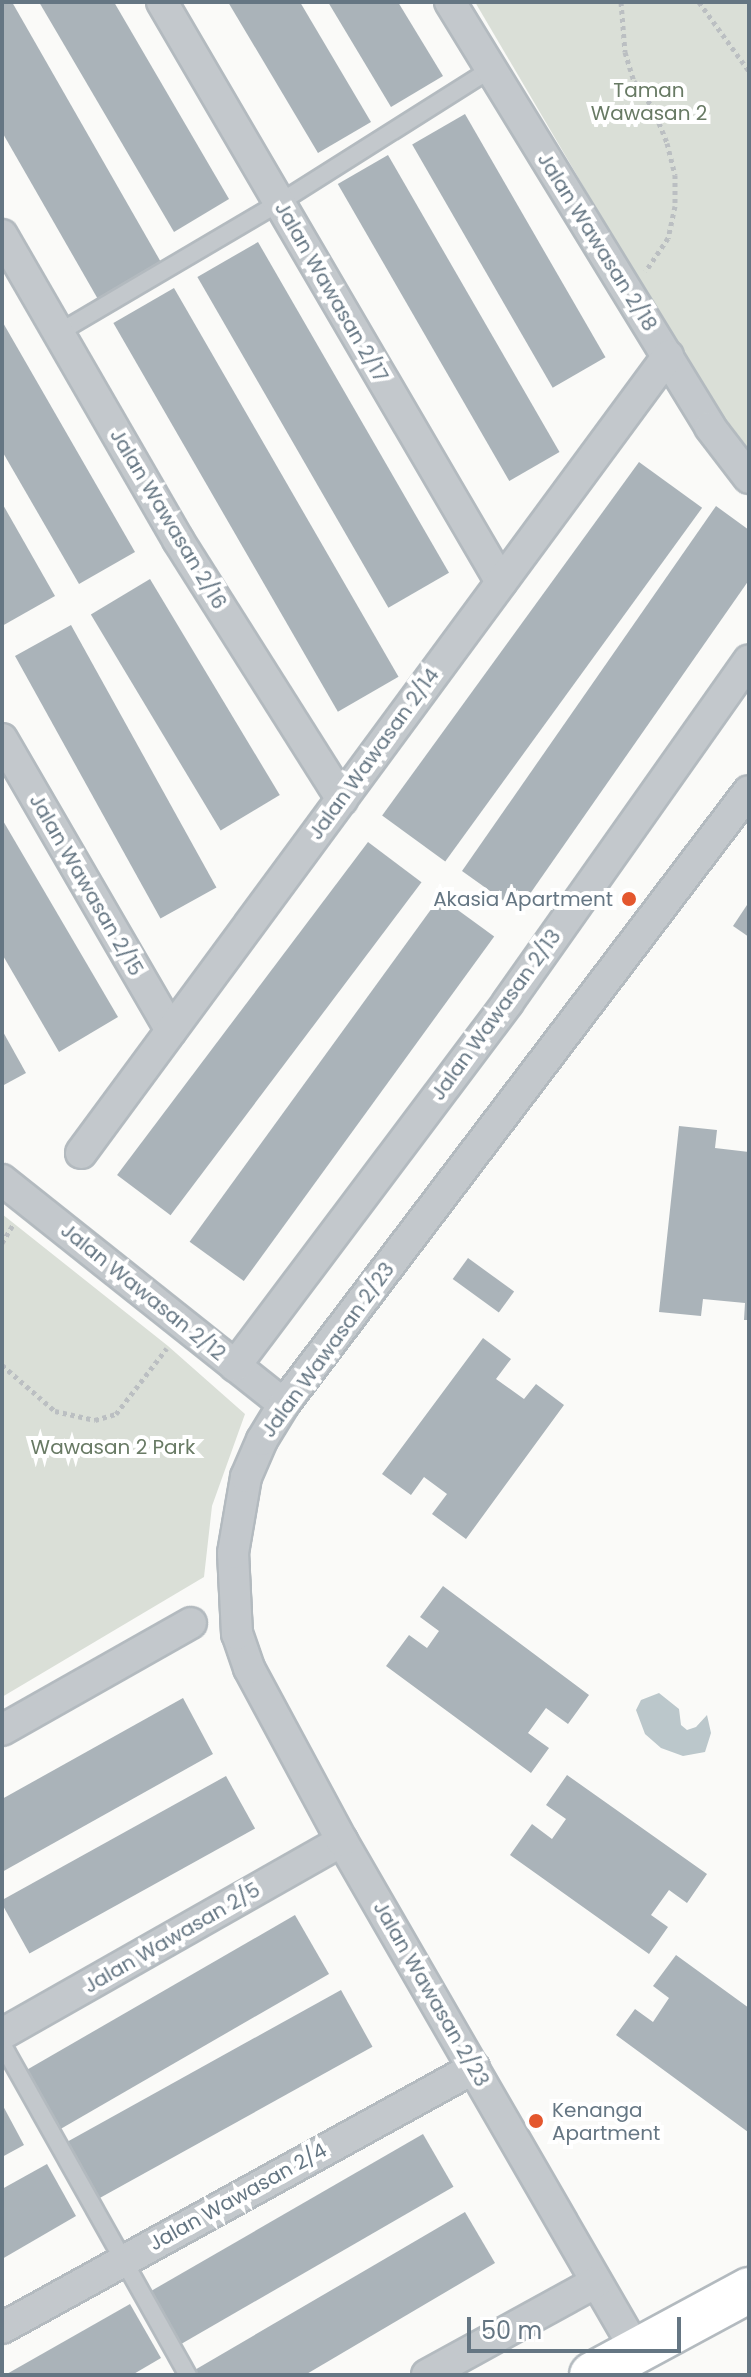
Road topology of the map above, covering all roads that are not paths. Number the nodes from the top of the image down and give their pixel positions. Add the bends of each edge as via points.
1 (162, 2) edge
2 (450, 2) edge
3 (489, 70) junction
4 (279, 203) junction
5 (2, 235) edge
6 (58, 333) junction
7 (668, 356) junction
8 (749, 478) edge
9 (501, 582) junction
10 (749, 660) edge
11 (2, 739) edge
12 (749, 791) edge
13 (342, 799) junction
14 (171, 1031) junction
15 (81, 1153) dead end
16 (2, 1180) edge
17 (235, 1366) junction
18 (284, 1404) junction
19 (191, 1623) dead end
20 (2, 1730) edge
21 (342, 1841) junction
22 (2, 2034) edge
23 (2, 2044) edge
24 (474, 2068) junction
25 (124, 2260) junction
26 (596, 2282) junction
27 (749, 2290) edge
28 (2, 2328) edge
29 (636, 2350) junction
30 (188, 2375) edge
31 (427, 2375) edge
32 (592, 2375) edge

1 - 4 street, Jalan Wawasan 2/17
2 - 3 street, Jalan Wawasan 2/18
3 - 4 lane
3 - 7 street, Jalan Wawasan 2/18
4 - 6 lane
4 - 9 street, Jalan Wawasan 2/17
5 - 6 street, Jalan Wawasan 2/16
6 - 13 street, Jalan Wawasan 2/16 via 178,540
7 - 8 street, Jalan Wawasan 2/18 via 710,427
7 - 9 street, Jalan Wawasan 2/14
9 - 13 street, Jalan Wawasan 2/14
10 - 17 street, Jalan Wawasan 2/13 via 508,1002
11 - 14 street, Jalan Wawasan 2/15
12 - 18 street, Jalan Wawasan 2/23
13 - 14 street, Jalan Wawasan 2/14
14 - 15 street, Jalan Wawasan 2/14
16 - 17 street, Jalan Wawasan 2/12
17 - 18 street, Jalan Wawasan 2/12
18 - 21 street, Jalan Wawasan 2/23 via 262,1440 237,1512 237,1634 249,1668
19 - 20 street
21 - 22 street, Jalan Wawasan 2/5
21 - 24 street, Jalan Wawasan 2/23
23 - 25 lane
24 - 25 street, Jalan Wawasan 2/4
24 - 26 street, Jalan Wawasan 2/23
25 - 28 street, Jalan Wawasan 2/4
25 - 30 lane
26 - 29 street, Jalan Wawasan 2/23
26 - 31 street
27 - 29 street
29 - 32 street

